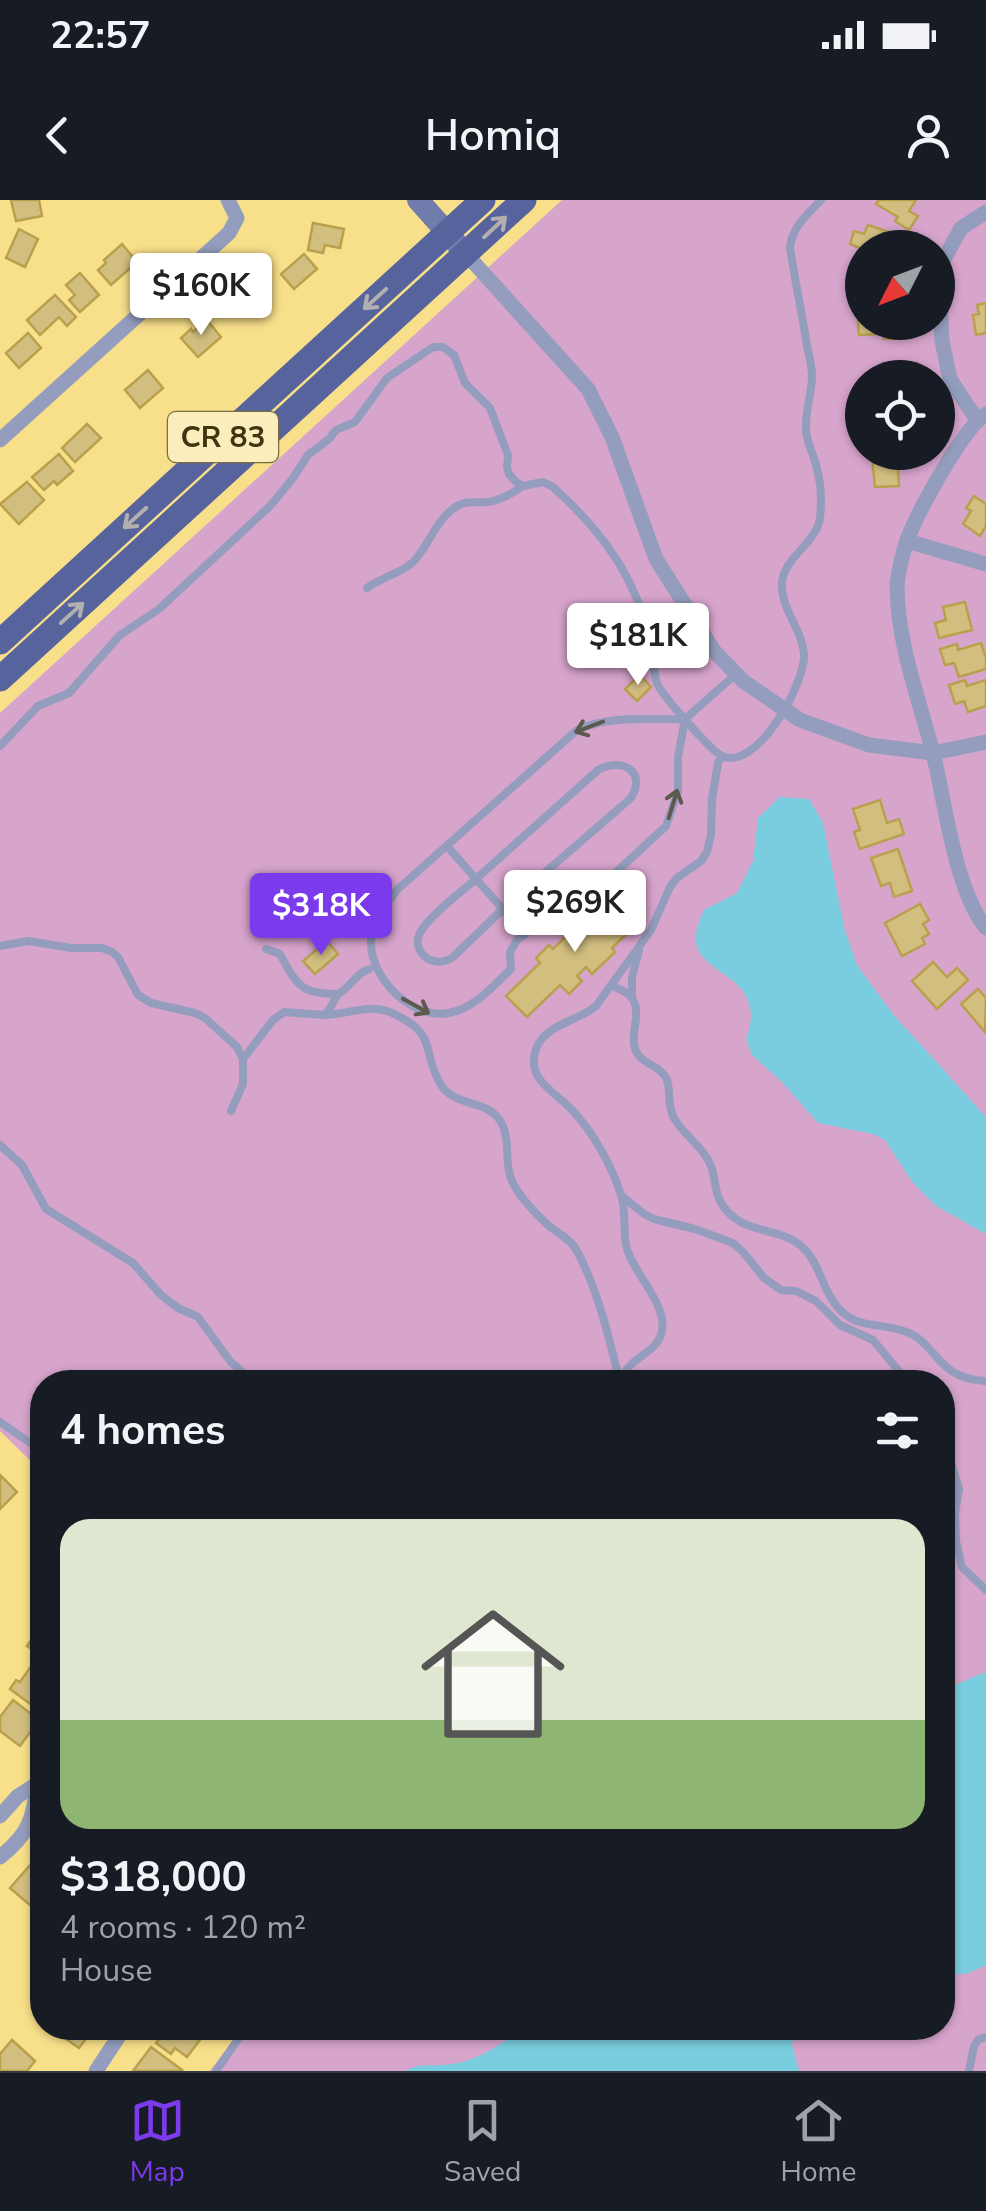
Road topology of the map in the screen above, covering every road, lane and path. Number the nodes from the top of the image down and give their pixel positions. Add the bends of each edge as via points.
1 (228, 200) edge
2 (418, 200) edge
3 (483, 200) edge
4 (524, 200) edge
5 (821, 200) edge
6 (986, 212) edge
7 (447, 233) junction
8 (466, 254) junction
9 (982, 417) edge
10 (0, 440) edge
11 (523, 486) junction
12 (906, 541) junction
13 (986, 564) edge
14 (367, 588) dead end
15 (0, 642) edge
16 (736, 674) junction
17 (0, 679) edge
18 (784, 709) junction
19 (685, 719) junction
20 (986, 742) edge
21 (0, 746) edge
22 (932, 753) junction
23 (722, 756) junction
24 (447, 846) junction
25 (476, 879) junction
26 (503, 910) junction
27 (986, 928) edge
28 (651, 930) junction
29 (525, 934) junction
30 (0, 946) edge
31 (266, 950) dead end
32 (368, 969) dead end
33 (611, 985) junction
34 (338, 994) junction
35 (635, 1004) junction
36 (324, 1015) junction
37 (243, 1059) junction
38 (231, 1110) dead end
39 (0, 1146) edge
40 (622, 1196) junction
41 (240, 1370) edge
42 (617, 1370) edge
43 (624, 1370) edge
44 (898, 1370) edge
45 (948, 1370) edge
46 (955, 1374) edge
47 (986, 1381) edge
48 (0, 1422) edge
49 (30, 1443) edge
50 (955, 1476) edge
51 (955, 1526) edge
52 (955, 1526) edge
53 (986, 1590) edge
54 (30, 1787) edge
55 (0, 1816) edge
56 (30, 1821) edge
57 (0, 1857) edge
58 (986, 2037) edge
59 (117, 2040) edge
60 (238, 2040) edge
61 (96, 2071) edge
62 (216, 2071) edge
63 (969, 2071) edge

1 - 10 street via 237,218 229,233
2 - 7 street
3 - 7 main road, CR 83
8 -> 4 main road, CR 83
5 - 18 lane via 790,240 812,376 806,431 821,500 819,524 784,571 782,593 804,652
6 - 9 street via 961,228 938,270 950,379
7 - 8 street
7 -> 15 main road, CR 83
8 - 16 street via 588,389 656,559
17 -> 8 main road, CR 83
9 - 12 street via 946,464
11 - 14 lane via 497,500 455,507 416,560
11 - 19 lane via 553,487 602,540 647,622 657,686
11 - 21 lane via 509,474 490,408 465,383 454,354 433,348 387,378 355,422 308,455 271,505 120,635 69,692 38,706
12 - 13 street
12 - 22 street via 897,585 903,641
16 - 18 street
16 - 19 lane
18 - 22 street via 869,745
18 - 23 lane via 756,748 732,759
19 - 23 lane
19 -> 24 lane via 619,720 577,730
29 -> 19 lane via 561,923 666,826 678,792
20 - 22 street
22 - 27 street via 963,884
23 - 28 lane via 708,852 676,878
24 - 25 lane
24 -> 29 lane via 376,915 371,945 390,986 428,1014 467,1007 511,969 510,952
25 - 26 lane
25 - 26 lane via 421,929 420,950 444,963
25 - 26 lane via 598,770 616,763 632,772 637,780 631,798
26 - 29 lane
28 - 33 lane
28 - 35 lane via 632,977
30 - 37 lane via 28,941 112,952 138,994 196,1013
31 - 34 lane via 280,954 300,986
32 - 34 lane
33 - 35 lane
33 - 40 lane via 586,1015 539,1042 534,1066 543,1086 572,1109 602,1152
34 - 36 lane
35 - 45 lane via 636,1052 664,1075 674,1118 704,1153 716,1194 730,1214 791,1239 808,1252 844,1314 905,1331
36 - 37 lane via 278,1015
36 - 42 lane via 376,1009 397,1015 423,1034 452,1097 499,1119 512,1183 578,1254 601,1305
37 - 38 lane
39 - 41 lane via 22,1165 46,1209 133,1263 171,1302 198,1317
40 - 43 lane via 626,1247 663,1325 654,1347
40 - 44 lane via 654,1219 733,1242 764,1278 816,1301 840,1324 873,1340
46 - 47 lane
48 - 49 lane
50 - 51 lane
52 - 53 lane via 962,1567
54 - 55 street
56 - 57 street
58 - 63 lane via 974,2046
59 - 61 street
60 - 62 lane

